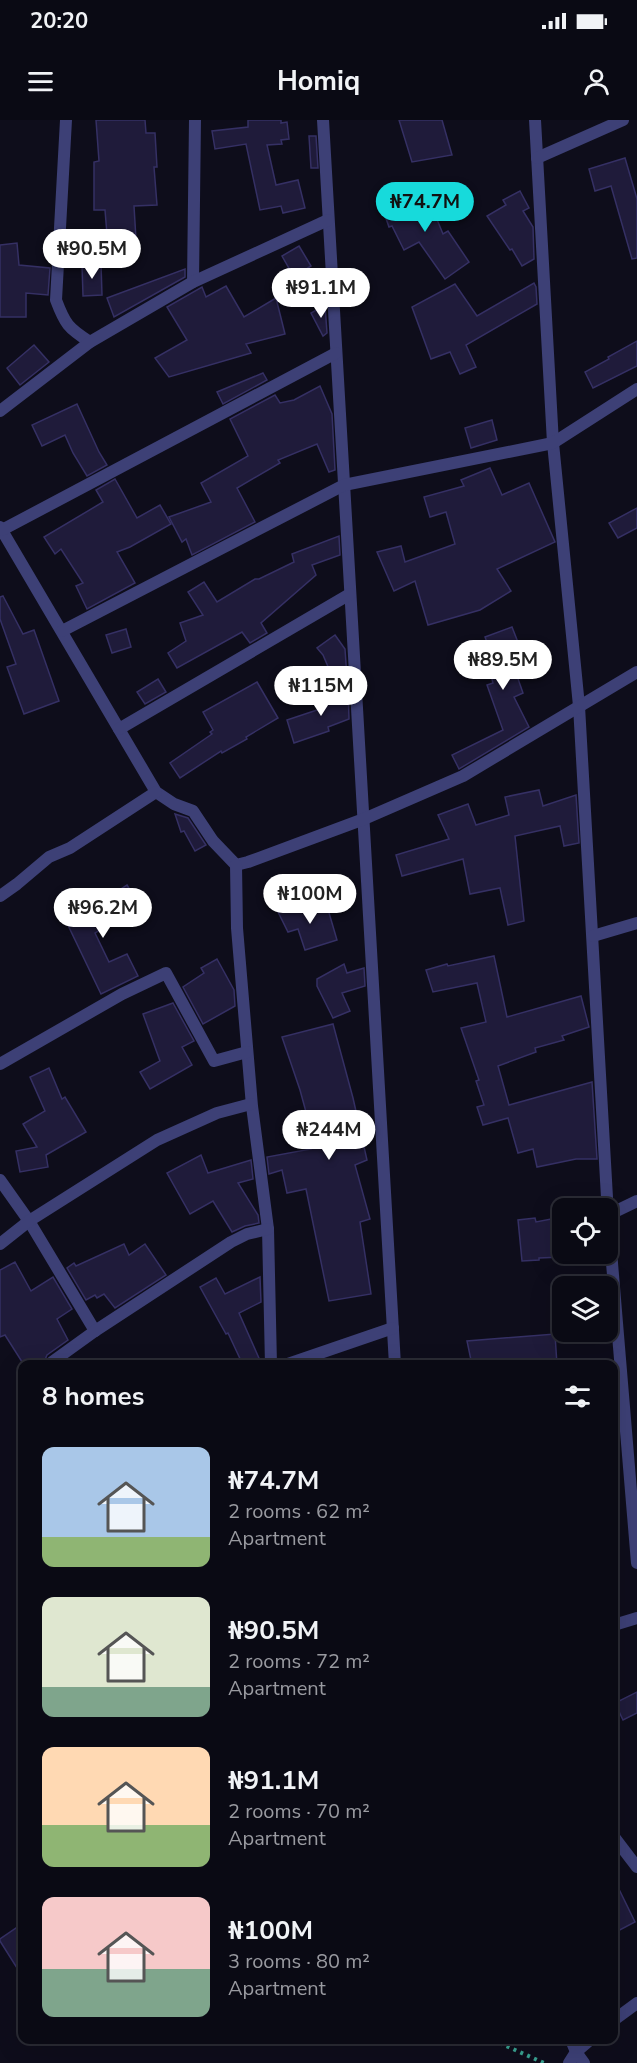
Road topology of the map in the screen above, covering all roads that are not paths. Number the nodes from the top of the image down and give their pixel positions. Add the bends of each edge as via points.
1 (66, 120) edge
2 (195, 120) edge
3 (323, 120) edge
4 (535, 120) edge
5 (623, 120) edge
6 (537, 158) junction
7 (328, 220) junction
8 (193, 282) junction
9 (90, 342) junction
10 (336, 353) junction
11 (637, 389) edge
12 (5, 400) edge
13 (0, 411) edge
14 (553, 443) junction
15 (344, 485) junction
16 (1, 528) edge
17 (350, 594) junction
18 (62, 632) junction
19 (637, 672) edge
20 (579, 706) junction
21 (119, 729) junction
22 (156, 792) junction
23 (364, 819) junction
24 (236, 865) junction
25 (0, 896) edge
26 (637, 923) edge
27 (593, 936) junction
28 (248, 1052) junction
29 (0, 1065) edge
30 (251, 1104) junction
31 (0, 1180) edge
32 (607, 1198) edge
33 (637, 1201) edge
34 (618, 1210) edge
35 (29, 1221) junction
36 (268, 1229) junction
37 (0, 1244) edge
38 (612, 1264) edge
39 (393, 1328) junction
40 (95, 1331) junction
41 (55, 1360) edge
42 (271, 1360) edge
43 (300, 1360) edge
44 (395, 1360) edge
45 (637, 1563) edge
46 (637, 1618) edge
47 (618, 1624) edge
48 (618, 1842) edge
49 (637, 1867) edge
50 (637, 2003) edge
51 (618, 2017) edge
52 (574, 2046) edge
53 (569, 2063) edge
54 (584, 2063) edge

1 - 9 street via 56,300 64,321
2 - 8 street
3 - 7 street
4 - 6 street
5 - 6 street
6 - 14 street
7 - 8 street
7 - 10 street
8 - 9 street
9 - 12 street
10 - 15 street
10 - 16 street
11 - 14 street
12 - 13 street
14 - 15 street
14 - 20 street
15 - 17 street
15 - 18 street
16 - 18 street
17 - 21 street
17 - 23 street
18 - 21 street
19 - 20 street
20 - 23 street via 463,776
20 - 27 street
21 - 22 street
22 - 24 street via 194,811 213,841
22 - 25 street via 70,848 49,857
23 - 24 street
23 - 39 street
24 - 28 street via 237,928
26 - 27 street
27 - 32 street
28 - 29 street via 214,1060 166,973
28 - 30 street
30 - 35 street via 217,1113 157,1140
30 - 36 street
31 - 35 street
33 - 34 street
35 - 37 street
35 - 40 street
36 - 40 street via 231,1242
36 - 42 street
38 - 45 street
39 - 43 street
39 - 44 street
40 - 41 street
46 - 47 street
48 - 49 street
50 - 51 street
52 - 53 street
52 - 54 street

